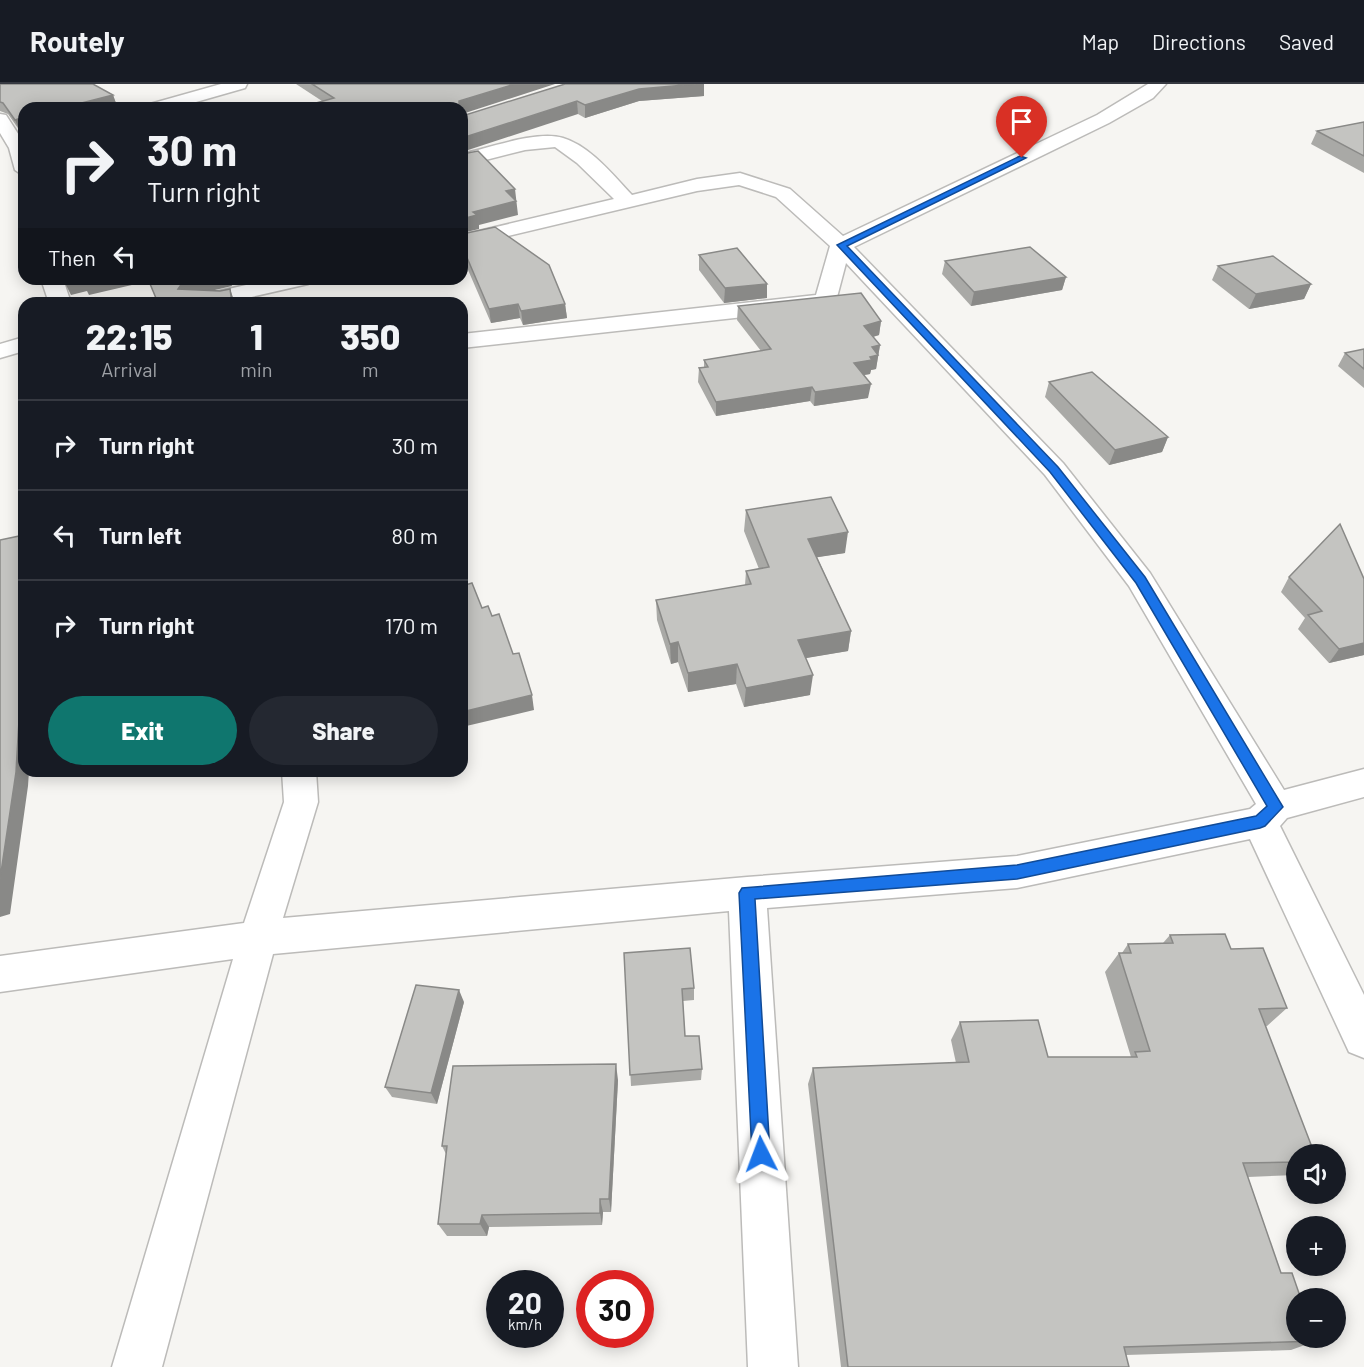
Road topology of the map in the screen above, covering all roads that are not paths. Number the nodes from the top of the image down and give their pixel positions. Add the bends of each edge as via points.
1 (239, 84) edge
2 (1158, 84) edge
3 (177, 102) edge
4 (0, 119) edge
5 (18, 143) edge
6 (468, 159) edge
7 (628, 202) junction
8 (468, 240) edge
9 (841, 245) junction
10 (274, 285) edge
11 (223, 297) edge
12 (468, 340) edge
13 (18, 346) edge
14 (0, 351) edge
15 (299, 777) edge
16 (1364, 783) edge
17 (1268, 815) junction
18 (747, 893) junction
19 (258, 938) junction
20 (0, 974) edge
21 (1364, 1038) edge
22 (137, 1367) edge
23 (773, 1367) edge

1 - 3 street
2 - 9 street via 1103,119
4 - 5 street
6 - 7 street via 560,142
7 - 8 street
7 - 9 street via 740,179 783,192
9 - 12 street via 825,301
9 - 17 street via 1054,469 1140,580
10 - 11 street
13 - 14 street
15 - 19 street via 301,802
16 - 17 street
17 - 18 street via 1017,872
17 - 21 street
18 - 19 street
18 - 23 street
19 - 20 street
19 - 22 street

